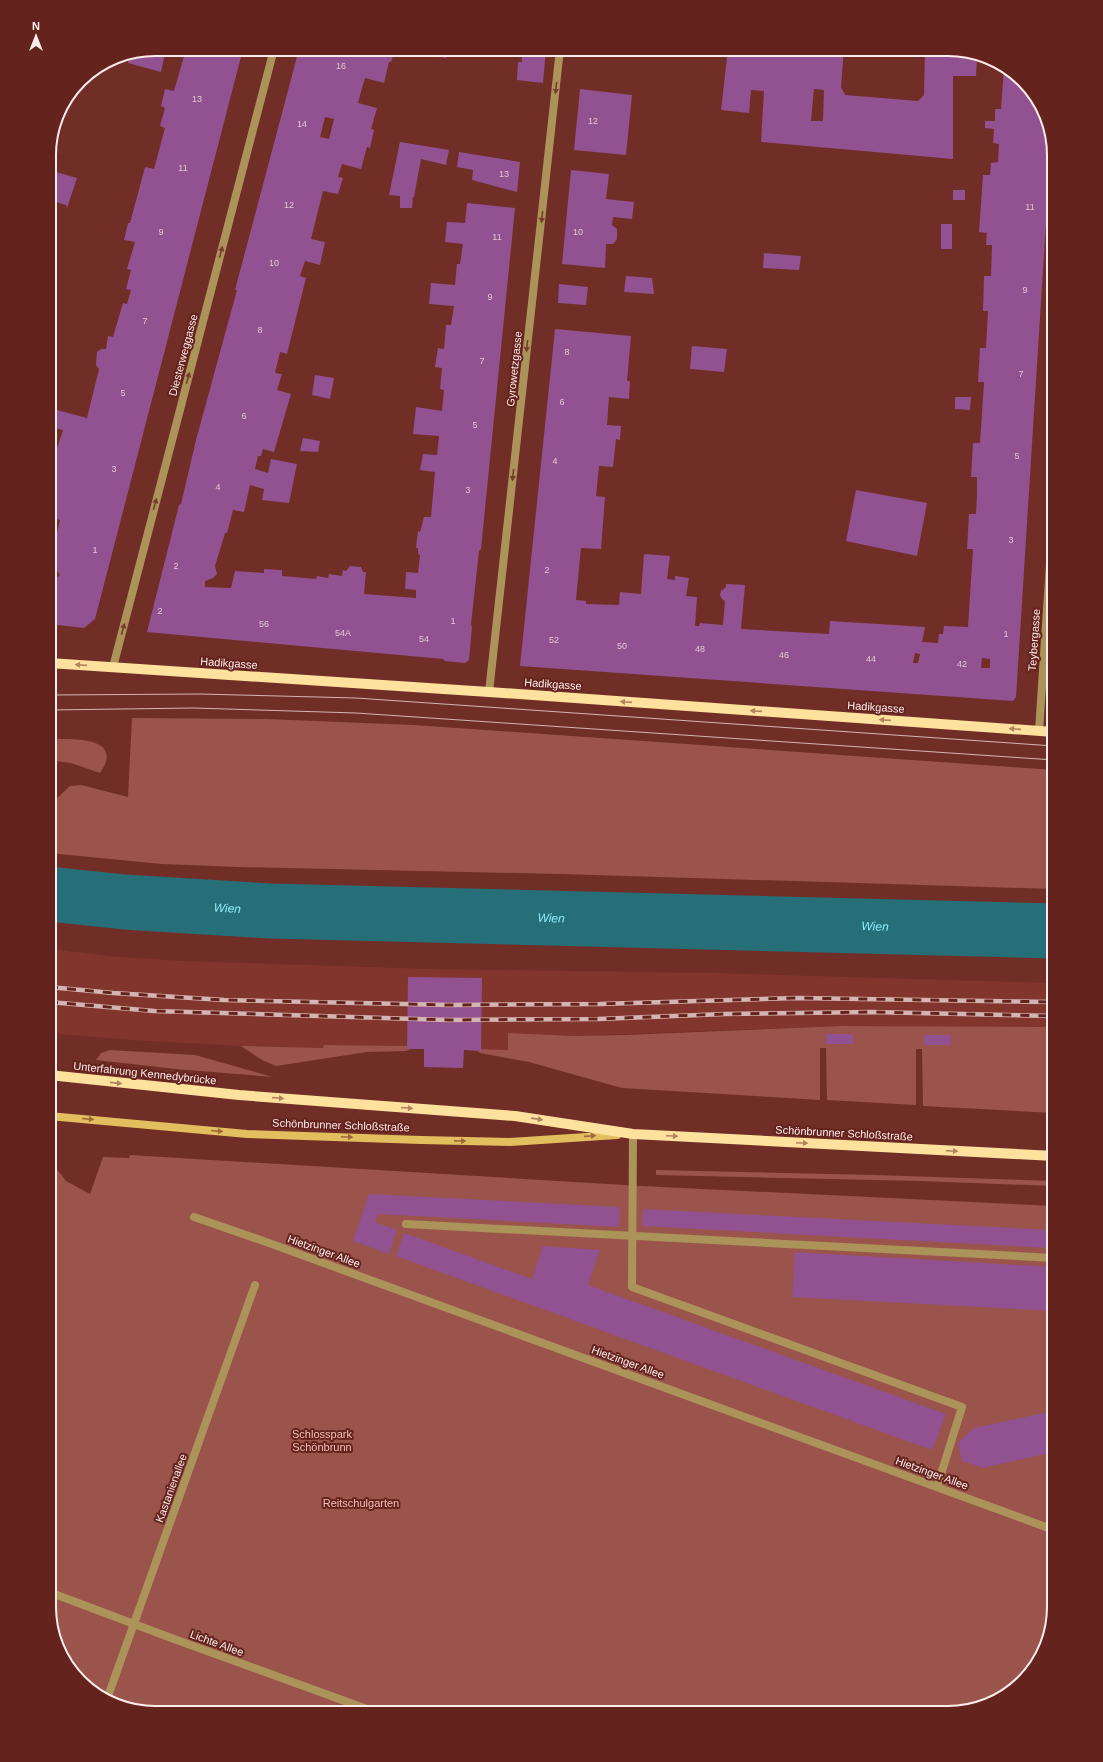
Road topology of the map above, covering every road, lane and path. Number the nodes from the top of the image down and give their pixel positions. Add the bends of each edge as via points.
1 (272, 56) edge
2 (559, 56) edge
3 (1047, 609) edge
4 (56, 663) edge
5 (113, 667) junction
6 (489, 692) junction
7 (1039, 731) junction
8 (1047, 732) edge
9 (56, 1076) edge
10 (239, 1095) joint
11 (56, 1117) edge
12 (634, 1134) junction
13 (1047, 1156) edge
14 (194, 1217) dead end
15 (406, 1224) dead end
16 (632, 1237) junction
17 (1047, 1258) edge
18 (255, 1285) dead end
19 (937, 1487) junction
20 (1047, 1527) edge
21 (56, 1595) edge
22 (134, 1623) junction
23 (109, 1694) edge
24 (359, 1706) edge

5 -> 1 street, Diesterweggasse
2 -> 6 street, Gyrowetzgasse
3 - 7 street, Teybergasse
5 -> 4 main road, Hadikgasse
5 - 6 main road, Hadikgasse
7 -> 6 main road, Hadikgasse
7 - 8 main road, Hadikgasse
9 -> 10 main road, Unterfahrung Kennedybrücke
10 -> 12 main road, Schönbrunner Schloßstraße via 515,1116
11 -> 12 main road, Schönbrunner Schloßstraße via 247,1134 421,1140 510,1142
12 -> 13 main road, Schönbrunner Schloßstraße
12 - 16 street
14 - 19 street, Hietzinger Allee
15 - 16 street
16 - 17 street
16 - 19 street via 632,1287 962,1406
18 - 22 street, Kastanienallee
19 - 20 street, Hietzinger Allee
21 - 22 street, Lichte Allee
22 - 23 street, Kastanienallee
22 - 24 street, Lichte Allee

